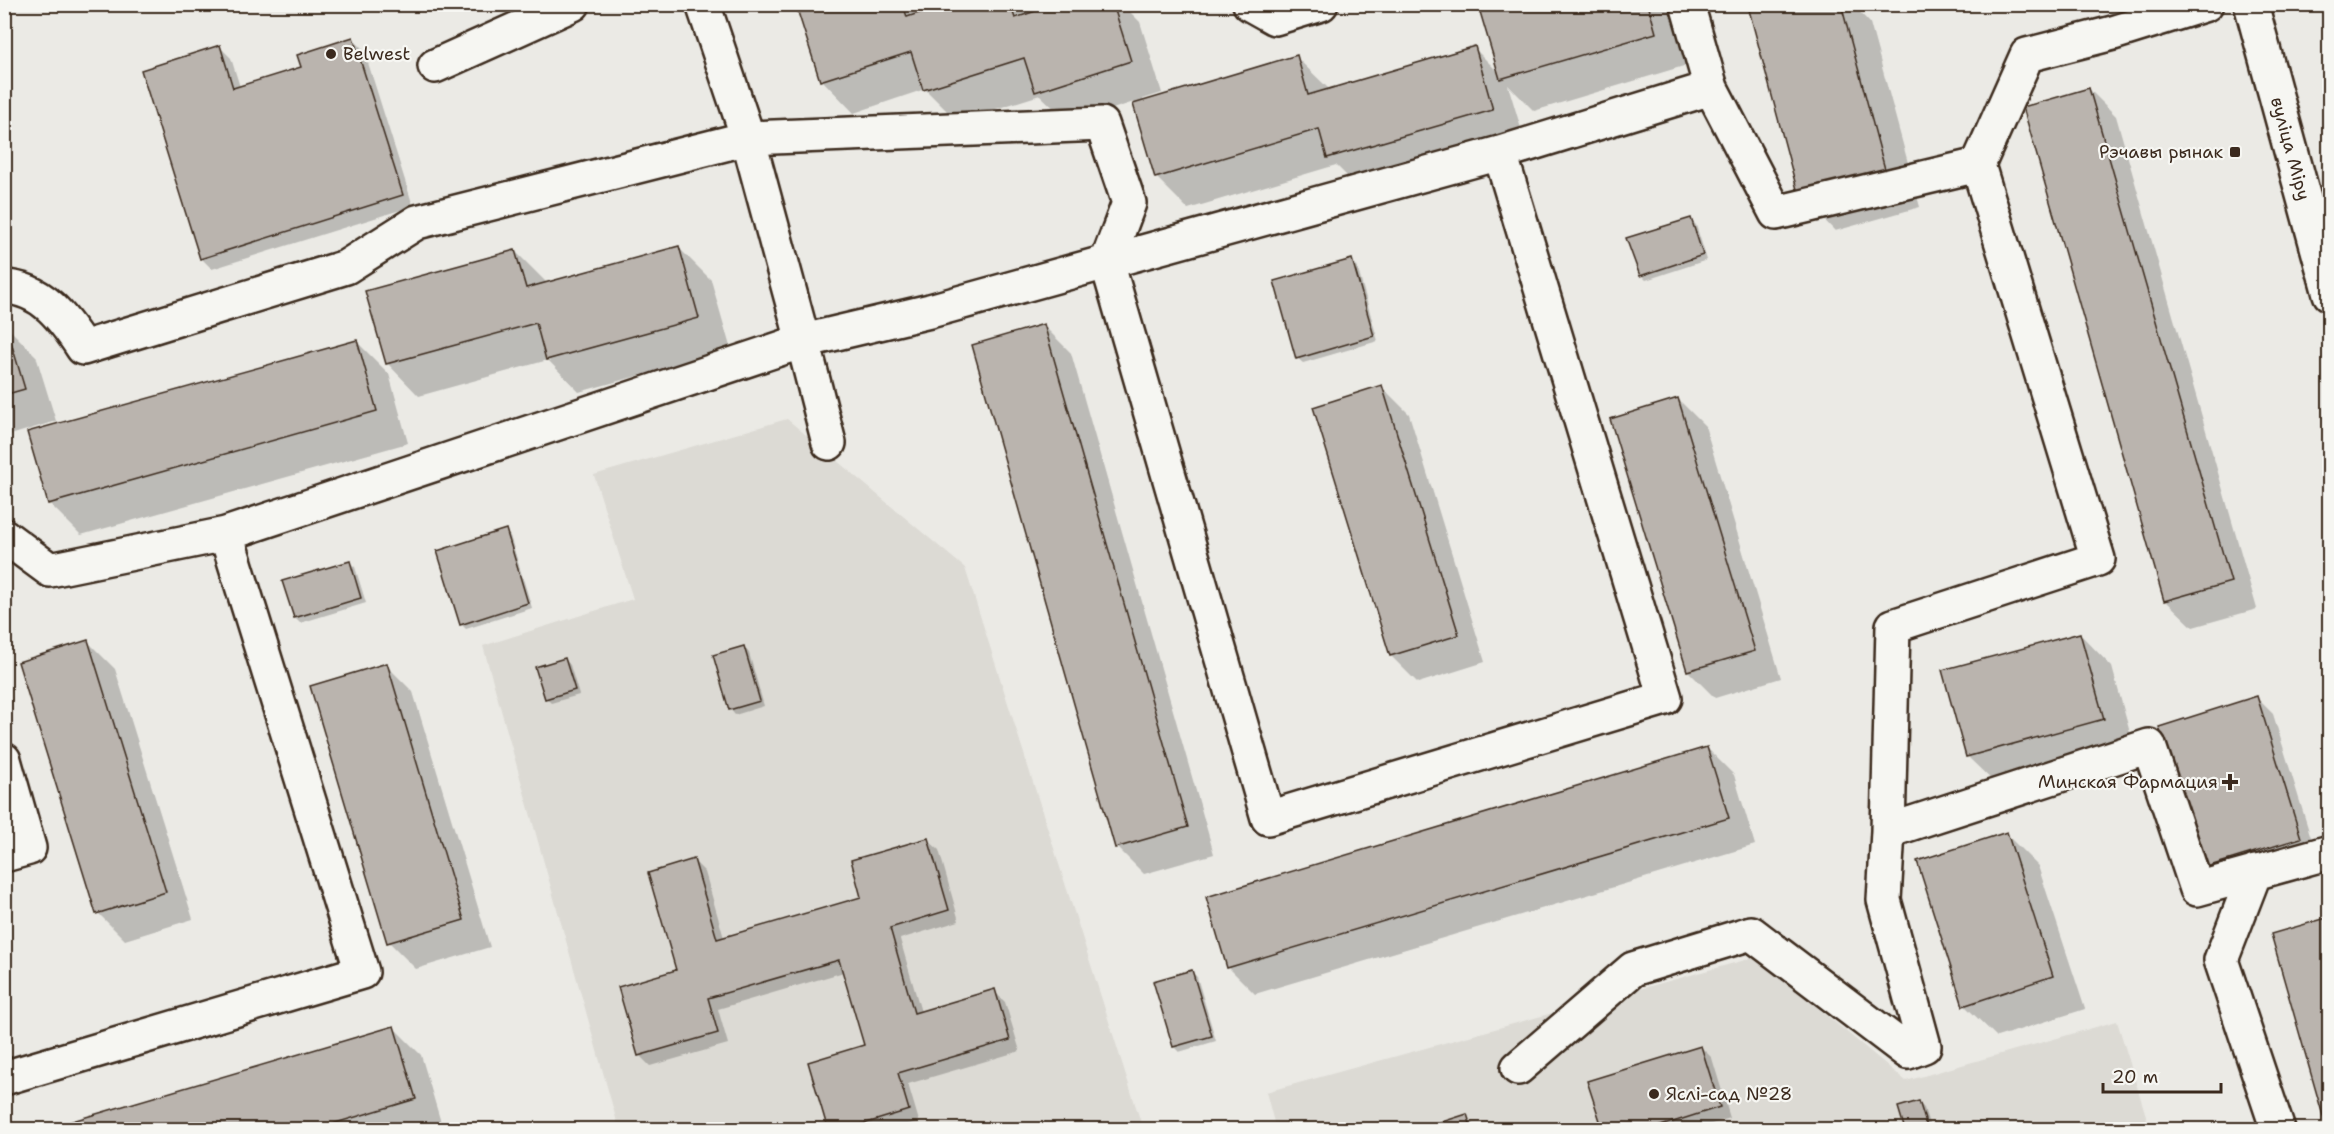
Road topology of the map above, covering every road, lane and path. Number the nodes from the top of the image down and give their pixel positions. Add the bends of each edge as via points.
1 (573, 4) edge
2 (702, 4) edge
3 (1250, 4) edge
4 (1321, 4) edge
5 (1687, 4) edge
6 (2206, 4) edge
7 (2250, 4) edge
8 (2142, 14) edge
9 (435, 66) dead end
10 (1711, 88) junction
11 (748, 138) junction
12 (1500, 153) junction
13 (1978, 165) junction
14 (1107, 262) junction
15 (4, 287) edge
16 (2330, 294) edge
17 (803, 341) junction
18 (829, 443) dead end
19 (226, 534) junction
20 (4, 536) edge
21 (4, 760) edge
22 (1888, 831) junction
23 (2330, 852) edge
24 (4, 855) edge
25 (2254, 872) junction
26 (1518, 1068) dead end
27 (4, 1078) edge
28 (2278, 1130) edge

1 - 9 main road
2 - 11 main road
3 - 4 main road via 1275,18
5 - 10 main road
6 - 8 main road
7 - 16 main road, вуліца Міру
8 - 13 main road via 2026,55
10 - 12 main road
10 - 13 main road via 1776,213
11 - 14 main road via 1102,124 1129,203
11 - 15 main road via 417,222 346,267 83,348 61,314 22,287
11 - 17 main road
12 - 14 main road
12 - 14 main road via 1665,698 1268,818
13 - 22 main road via 2098,559 1893,626
14 - 17 main road
17 - 18 main road
17 - 19 main road
19 - 20 main road via 50,570
19 - 27 main road via 362,972
21 - 24 main road via 29,848
22 - 25 main road via 2149,746 2197,889
22 - 26 main road via 1884,900 1924,1046 1908,1052 1751,933 1633,969
23 - 25 main road
25 - 28 main road via 2221,960

